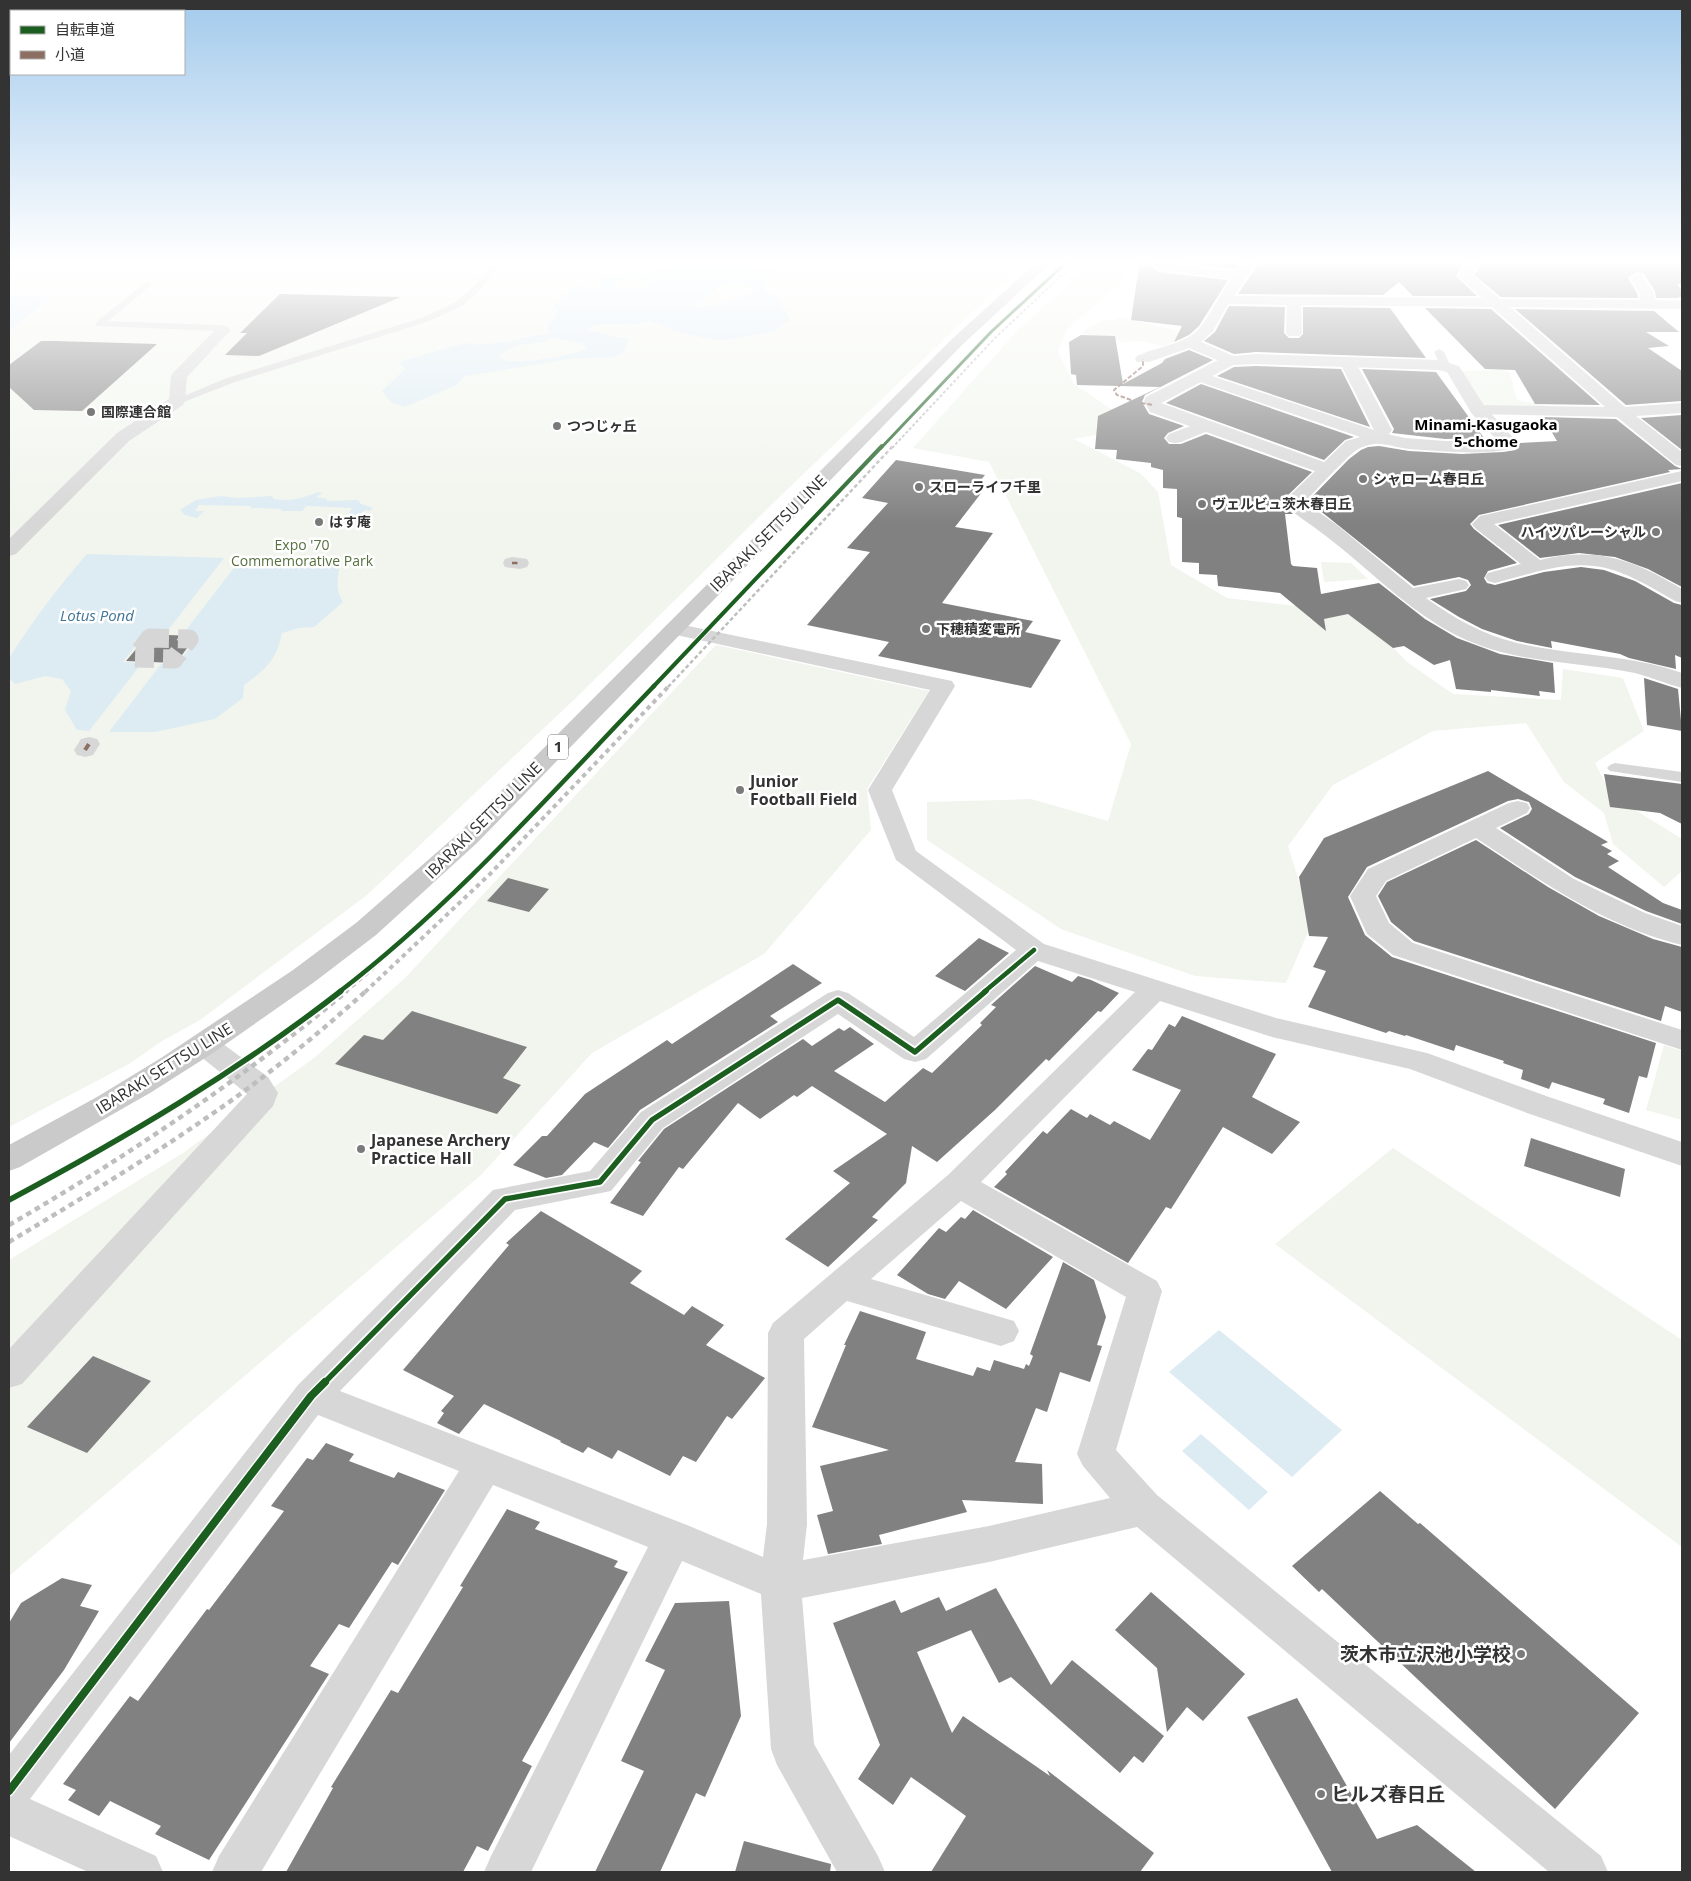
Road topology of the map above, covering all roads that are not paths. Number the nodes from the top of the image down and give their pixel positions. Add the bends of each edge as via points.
1 (206, 348) edge
2 (335, 348) edge
3 (951, 348) edge
4 (1170, 348) edge
5 (1202, 348) edge
6 (1547, 348) edge
7 (1143, 359) dead end
8 (1230, 360) junction
9 (1348, 363) junction
10 (1200, 378) junction
11 (177, 401) junction
12 (1662, 408) junction
13 (1682, 408) edge
14 (1478, 410) junction
15 (1621, 412) junction
16 (1682, 418) edge
17 (1204, 426) junction
18 (1378, 437) junction
19 (1175, 438) dead end
20 (1682, 461) edge
21 (1326, 469) junction
22 (1682, 476) edge
23 (9, 550) edge
24 (1537, 567) junction
25 (1495, 577) dead end
26 (1460, 585) dead end
27 (1408, 595) junction
28 (1682, 597) edge
29 (674, 629) junction
30 (1682, 681) edge
31 (1615, 768) dead end
32 (1682, 777) edge
33 (1518, 808) dead end
34 (1478, 828) junction
35 (1682, 936) edge
36 (1034, 950) junction
37 (1156, 988) junction
38 (1682, 1040) edge
39 (205, 1045) junction
40 (1682, 1154) edge
41 (9, 1159) edge
42 (959, 1184) junction
43 (842, 1285) junction
44 (1001, 1331) dead end
45 (9, 1373) edge
46 (311, 1396) junction
47 (485, 1464) junction
48 (1143, 1508) junction
49 (673, 1538) junction
50 (780, 1582) junction
51 (9, 1791) edge
52 (9, 1813) edge
53 (140, 1872) edge
54 (235, 1872) edge
55 (506, 1872) edge
56 (862, 1872) edge
57 (1585, 1872) edge

1 - 11 street via 179,376
2 - 11 lane via 231,380
3 - 29 main road, IBARAKI SETTSU LINE / 1
4 - 7 street
5 - 8 street
6 - 15 street
8 - 9 street
8 - 10 street
9 - 14 street via 1438,365 1443,360
9 - 18 street via 1383,430
10 - 17 street via 1152,401 1156,408
10 - 18 street
11 - 23 street via 123,437
12 - 13 street
12 - 15 street
12 - 16 street
14 - 15 street
14 - 18 street via 1510,444 1444,446
15 - 20 street
17 - 19 street
17 - 21 street
18 - 21 street via 1352,445
21 - 27 street via 1293,503 1329,528
22 - 24 street via 1487,520 1482,524
24 - 25 street
24 - 28 street via 1594,560 1624,568
26 - 27 street
27 - 30 street via 1449,624 1490,643 1628,666 1668,674
29 - 36 street via 944,686 880,790 905,855
29 - 39 main road, IBARAKI SETTSU LINE / 1 via 468,838 417,885 323,963
31 - 32 lane
33 - 34 street
34 - 35 street via 1565,885 1635,919
34 - 38 street via 1377,874 1362,896 1377,928 1403,949
36 - 37 street
36 - 46 street via 915,1052 838,1000 652,1120 600,1182 505,1199
37 - 40 street via 1272,1026 1416,1060 1538,1106
37 - 42 street
39 - 41 main road, IBARAKI SETTSU LINE / 1 via 157,1076
39 - 45 street via 258,1085 262,1098
42 - 43 street
42 - 48 street via 1145,1292 1096,1454
43 - 44 street
43 - 50 street via 786,1334 787,1524
46 - 47 street
46 - 51 street
47 - 49 street
47 - 54 street
48 - 50 street via 988,1544
48 - 57 street
49 - 50 street
49 - 55 street
50 - 56 street via 793,1749
52 - 53 street

